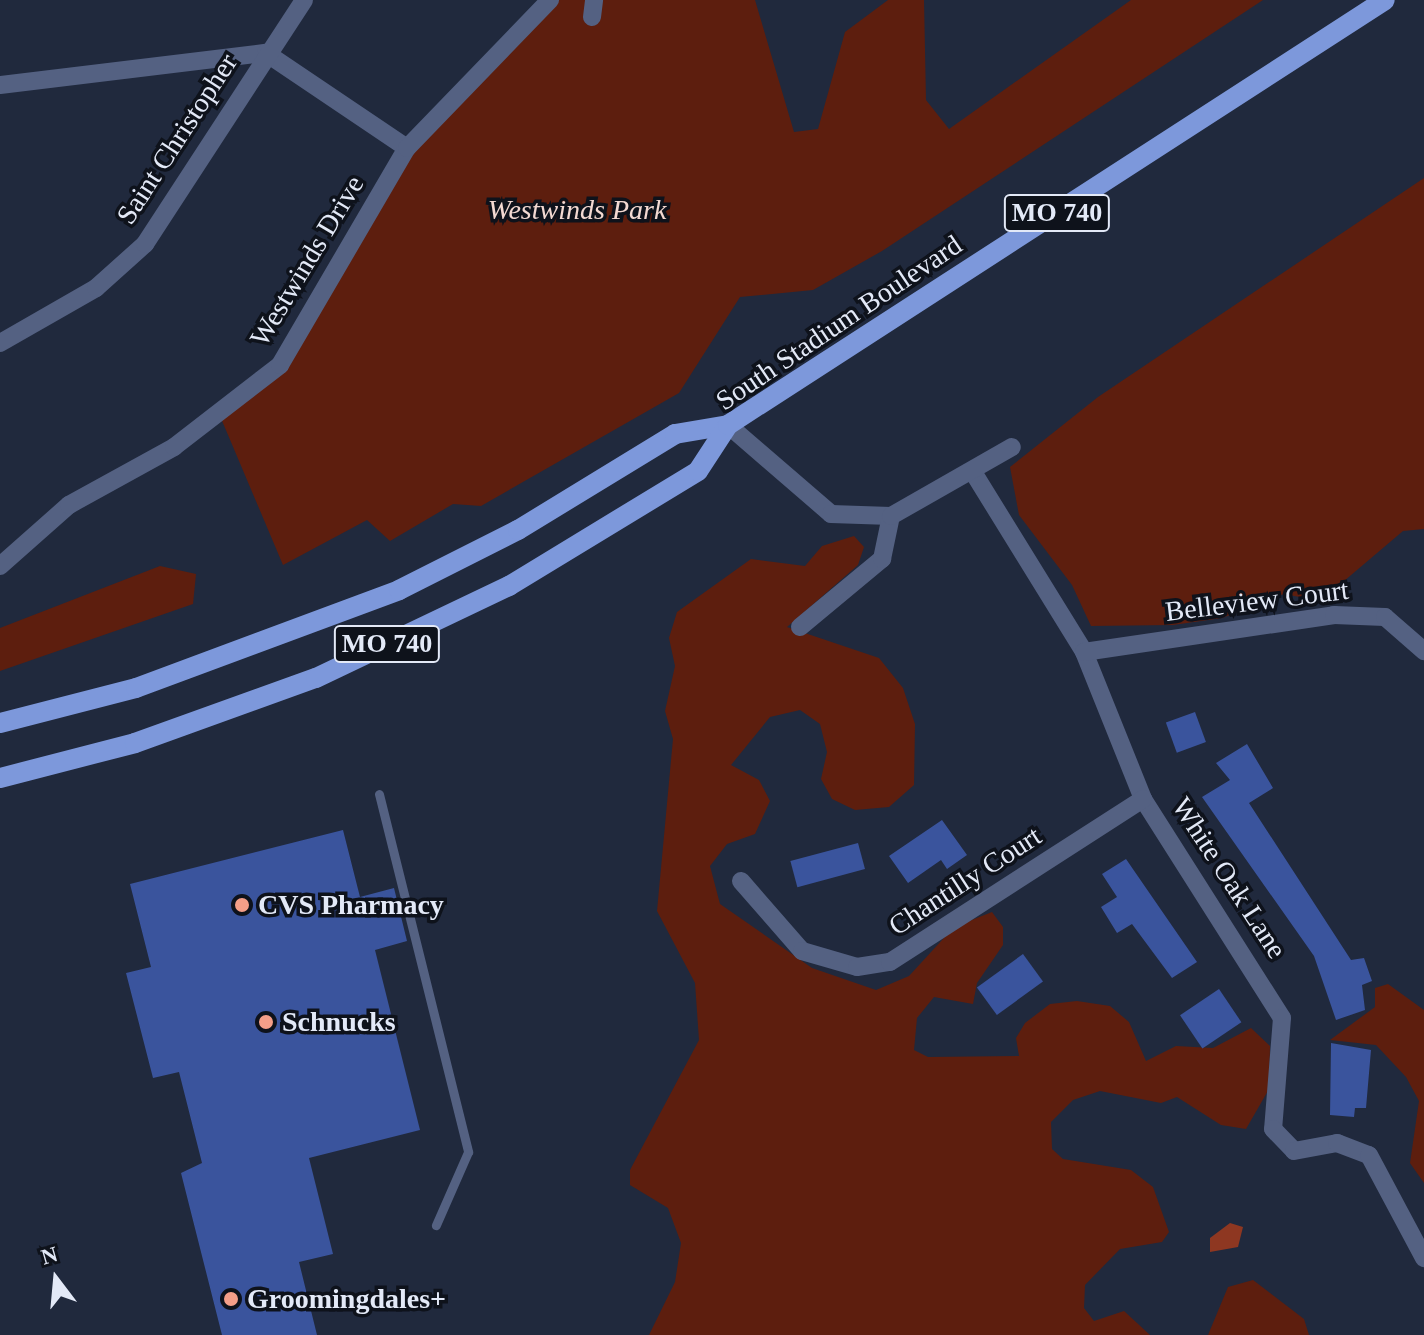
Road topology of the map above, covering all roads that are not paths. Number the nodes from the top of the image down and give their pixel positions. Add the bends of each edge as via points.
1 (304, 0) edge
2 (550, 0) edge
3 (1385, 0) edge
4 (266, 53) junction
5 (0, 85) edge
6 (407, 148) junction
7 (0, 343) edge
8 (728, 425) junction
9 (1012, 447) dead end
10 (973, 472) junction
11 (891, 516) junction
12 (0, 566) edge
13 (800, 627) dead end
14 (1424, 651) edge
15 (1084, 652) junction
16 (0, 723) edge
17 (0, 778) edge
18 (379, 794) dead end
19 (1143, 799) junction
20 (741, 881) dead end
21 (436, 1225) dead end
22 (1424, 1258) edge

1 - 4 street, Saint Christopher
2 - 6 street, Westwinds Drive
3 - 8 main road, South Stadium Boulevard / MO 740
4 - 5 street
4 - 6 street
4 - 7 street, Saint Christopher via 145,244 96,288
6 - 12 street, Westwinds Drive via 280,365 174,447 69,505
8 - 11 street via 831,514
8 - 16 main road, MO 740 via 675,434 518,530 399,590 136,688
8 - 17 main road, South Stadium Boulevard / MO 740 via 698,471 509,586 316,678 135,743
9 - 10 street
10 - 11 street
10 - 15 street, White Oak Lane
11 - 13 street via 882,559
14 - 15 street, Belleview Court via 1385,617 1334,615
15 - 19 street, White Oak Lane
18 - 21 lane via 468,1152
19 - 20 street, Chantilly Court via 890,962 857,967 802,951
19 - 22 street, White Oak Lane via 1282,1018 1273,1129 1294,1151 1337,1143 1369,1155

